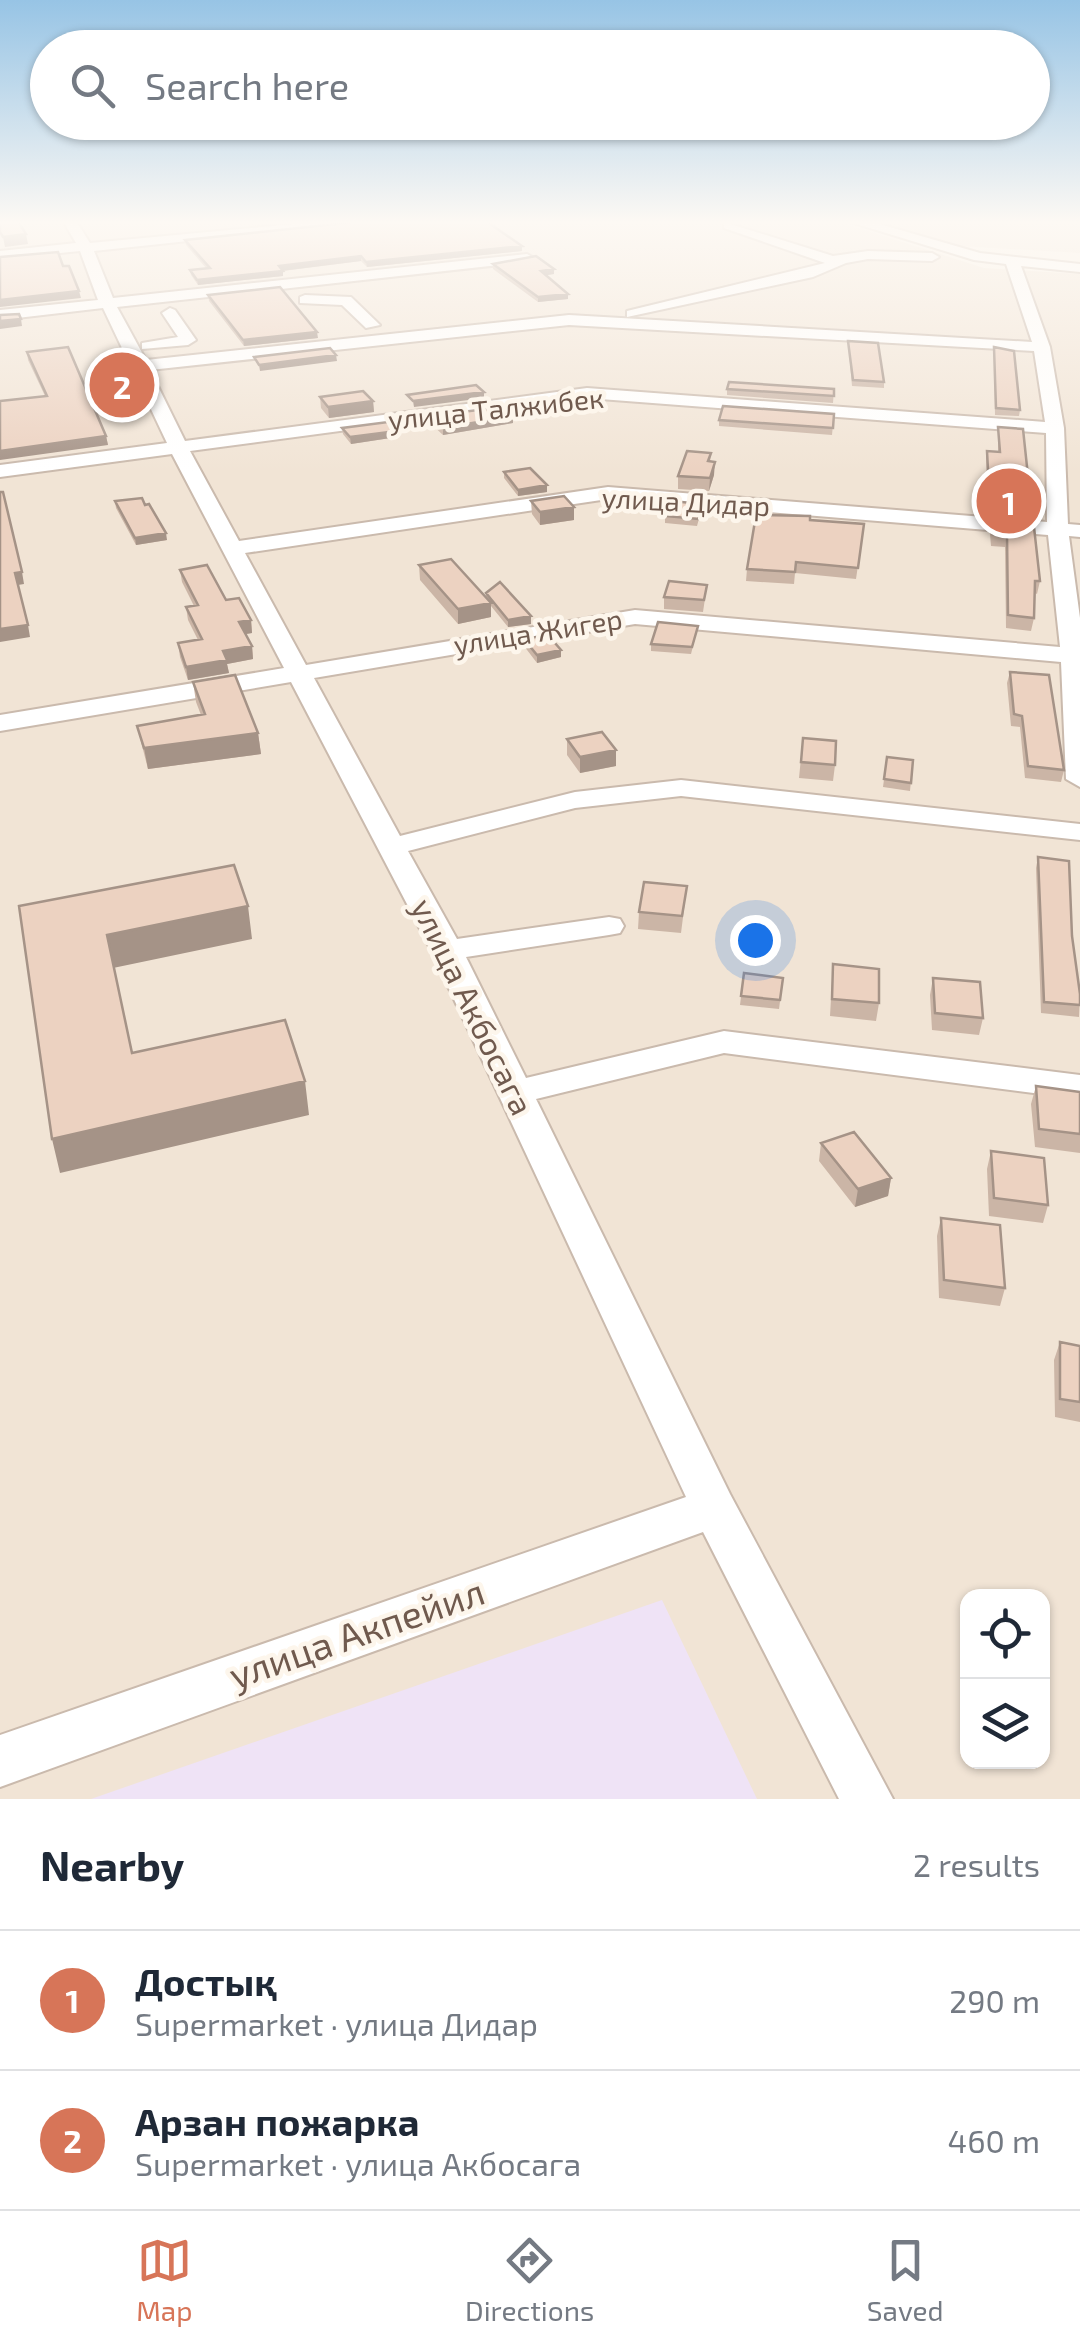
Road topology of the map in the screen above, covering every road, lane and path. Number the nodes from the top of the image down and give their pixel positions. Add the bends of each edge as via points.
1 (111, 305) edge
2 (253, 305) edge
3 (278, 305) edge
4 (351, 305) edge
5 (678, 305) edge
6 (1027, 305) edge
7 (170, 313) junction
8 (0, 315) edge
9 (610, 321) junction
10 (372, 326) dead end
11 (124, 334) junction
12 (1042, 347) junction
13 (1055, 428) junction
14 (179, 449) junction
15 (0, 471) edge
16 (1069, 531) edge
17 (235, 548) junction
18 (1077, 656) edge
19 (296, 671) junction
20 (0, 723) edge
21 (1080, 779) edge
22 (1080, 832) edge
23 (393, 846) junction
24 (609, 926) dead end
25 (447, 950) junction
26 (1080, 1087) edge
27 (513, 1093) junction
28 (714, 1508) junction
29 (0, 1761) edge
30 (866, 1799) edge

1 - 11 street, улица Акбосага
2 - 7 street
3 - 11 street
4 - 10 street
5 - 9 street
6 - 12 street
7 - 11 street
7 - 11 street via 188,340
8 - 11 street
9 - 11 street
9 - 12 street
11 - 14 street, улица Акбосага
12 - 13 street
13 - 14 street, улица Талжибек via 587,393
13 - 16 street
14 - 15 street, улица Талжибек
14 - 17 street, улица Акбосага
16 - 17 street, улица Дидар via 608,493
16 - 18 street
17 - 19 street, улица Акбосага
18 - 19 street, улица Жигер via 635,616
18 - 21 street
19 - 20 street, улица Жигер
19 - 23 street, улица Акбосага
22 - 23 street via 681,788 575,800
23 - 25 street, улица Акбосага
24 - 25 street
25 - 27 street, улица Акбосага
26 - 27 street via 724,1042
27 - 28 street, улица Акбосага
28 - 29 street, улица Акпейил
28 - 30 street, улица Акбосага

